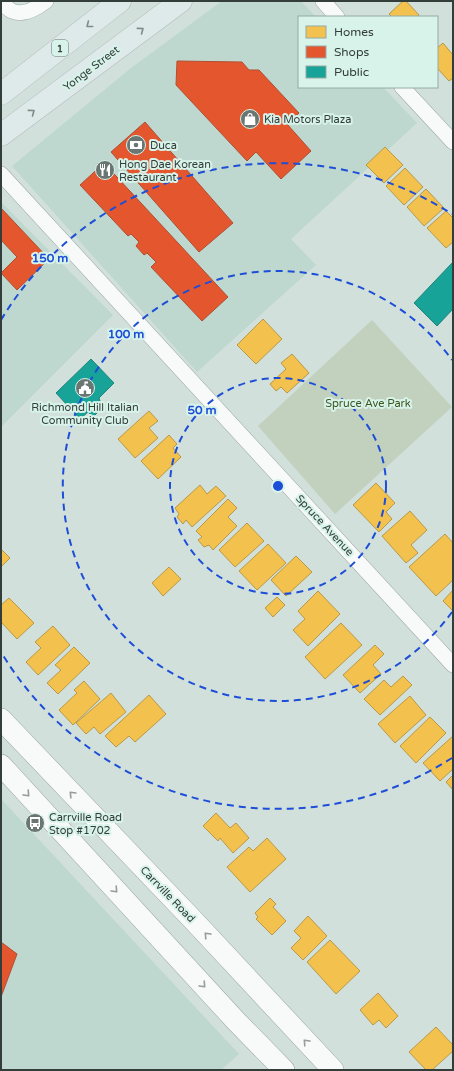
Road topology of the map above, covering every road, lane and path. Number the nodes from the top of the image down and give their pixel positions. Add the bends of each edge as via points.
1 (46, 1) edge
2 (120, 1) edge
3 (180, 1) edge
4 (323, 1) edge
5 (1, 3) edge
6 (336, 16) edge
7 (403, 88) edge
8 (1, 94) edge
9 (1, 135) edge
10 (453, 142) edge
11 (1, 174) edge
12 (453, 665) edge
13 (1, 719) edge
14 (1, 765) edge
15 (284, 1070) edge
16 (333, 1070) edge

1 - 5 street via 26,12 12,11
2 -> 8 main road, 1
9 -> 3 main road, Yonge Street
4 - 6 street
7 - 10 street
11 - 12 street, Spruce Avenue
16 -> 13 main road, Carrville Road
14 -> 15 main road via 231,1016

